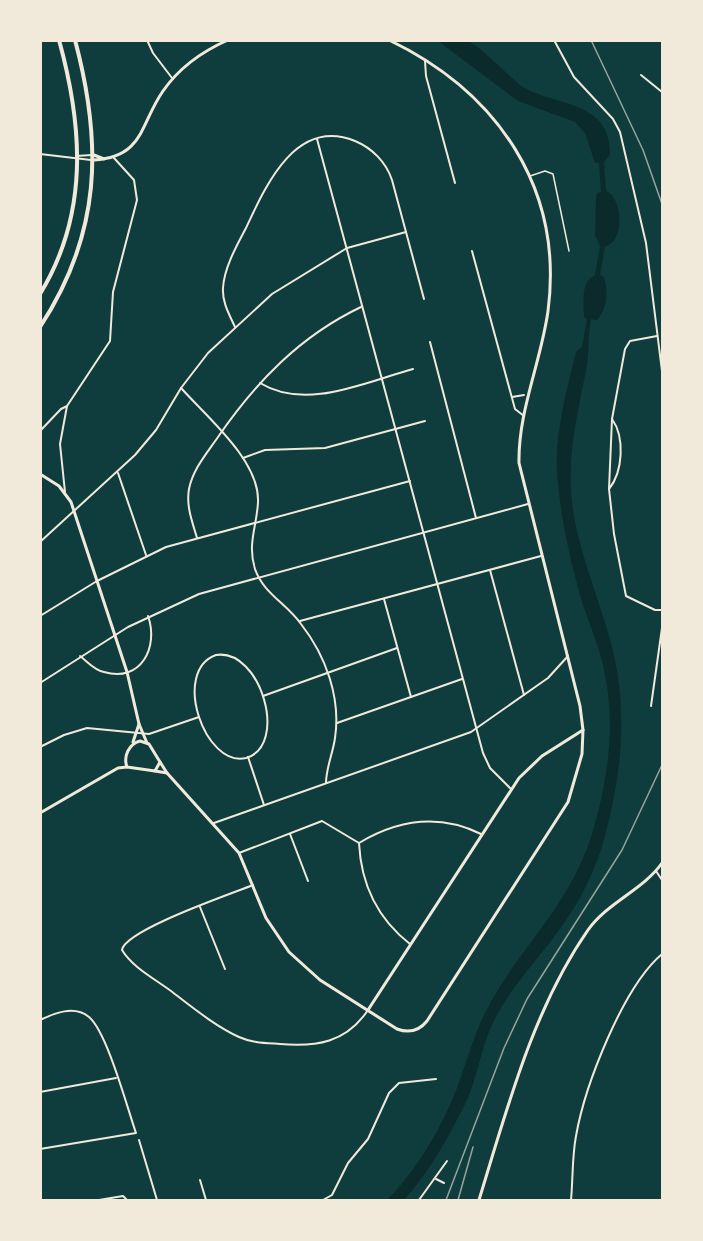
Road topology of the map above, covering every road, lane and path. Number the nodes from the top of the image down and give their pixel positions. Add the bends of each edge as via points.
1 (59, 40) edge
2 (75, 40) edge
3 (147, 40) edge
4 (228, 40) edge
5 (389, 40) edge
6 (554, 40) edge
7 (425, 59) junction
8 (641, 75) dead end
9 (173, 79) junction
10 (663, 92) edge
11 (317, 139) junction
12 (40, 154) edge
13 (79, 157) junction
14 (94, 158) junction
15 (114, 158) junction
16 (530, 177) junction
17 (455, 183) dead end
18 (406, 231) junction
19 (347, 248) junction
20 (472, 251) dead end
21 (569, 252) dead end
22 (40, 294) edge
23 (424, 298) dead end
24 (362, 306) junction
25 (40, 327) edge
26 (235, 327) junction
27 (658, 336) junction
28 (430, 342) dead end
29 (413, 369) dead end
30 (663, 371) edge
31 (382, 378) junction
32 (260, 383) junction
33 (181, 388) junction
34 (524, 395) dead end
35 (512, 397) junction
36 (67, 406) junction
37 (524, 416) junction
38 (612, 419) junction
39 (425, 421) dead end
40 (396, 429) junction
41 (40, 431) edge
42 (221, 432) junction
43 (243, 458) junction
44 (118, 473) junction
45 (40, 474) edge
46 (410, 481) junction
47 (609, 489) junction
48 (65, 492) junction
49 (528, 504) junction
50 (74, 512) junction
51 (476, 518) junction
52 (255, 522) junction
53 (423, 532) junction
54 (197, 537) junction
55 (40, 543) edge
56 (146, 555) junction
57 (541, 556) junction
58 (490, 570) junction
59 (258, 576) junction
60 (96, 581) junction
61 (437, 584) junction
62 (384, 599) junction
63 (663, 610) edge
64 (40, 616) edge
65 (148, 616) junction
66 (300, 621) junction
67 (663, 628) edge
68 (115, 635) junction
69 (397, 648) junction
70 (80, 656) junction
71 (568, 656) junction
72 (127, 672) junction
73 (328, 673) junction
74 (462, 679) junction
75 (40, 683) edge
76 (524, 695) junction
77 (263, 696) junction
78 (411, 697) junction
79 (651, 706) dead end
80 (199, 717) junction
81 (337, 723) junction
82 (139, 724) junction
83 (476, 728) junction
84 (583, 730) junction
85 (139, 734) junction
86 (133, 743) junction
87 (147, 743) junction
88 (40, 747) edge
89 (248, 757) junction
90 (125, 759) junction
91 (160, 762) junction
92 (127, 767) junction
93 (118, 768) junction
94 (155, 771) junction
95 (167, 773) junction
96 (326, 783) junction
97 (511, 789) junction
98 (264, 805) junction
99 (40, 813) edge
100 (214, 823) junction
101 (290, 834) junction
102 (481, 834) junction
103 (359, 843) junction
104 (239, 854) junction
105 (662, 864) edge
106 (656, 871) junction
107 (663, 880) edge
108 (308, 881) dead end
109 (253, 885) junction
110 (200, 906) junction
111 (410, 944) junction
112 (663, 954) edge
113 (225, 969) dead end
114 (368, 1011) junction
115 (40, 1020) edge
116 (116, 1078) junction
117 (436, 1079) dead end
118 (40, 1092) edge
119 (139, 1140) dead end
120 (40, 1149) edge
121 (447, 1161) dead end
122 (436, 1179) junction
123 (200, 1180) dead end
124 (444, 1184) dead end
125 (66, 1200) edge
126 (80, 1200) edge
127 (99, 1200) edge
128 (127, 1200) edge
129 (157, 1200) edge
130 (206, 1200) edge
131 (323, 1200) edge
132 (419, 1200) edge
133 (479, 1200) edge
134 (571, 1200) edge

1 - 13 main road via 74,100
2 - 14 main road via 90,103
3 - 9 street
4 - 9 street via 207,51
5 - 7 street
6 - 27 street via 574,77 618,126 646,243
7 - 16 street via 464,87 495,118
7 - 17 street via 426,76
8 - 10 street
9 - 15 street via 138,140
11 - 18 street via 344,137 365,145 378,156 392,178
11 - 19 street
11 - 26 street via 297,148 281,164 239,242 223,287 225,306
12 - 13 street
13 - 14 street
13 - 22 main road via 65,239
14 - 15 street
14 - 25 main road via 79,250
15 - 36 street via 136,185 137,200 113,292 110,341
16 - 21 lane via 548,171 555,177
16 - 37 street via 544,222 550,276 544,330
18 - 19 street
18 - 23 street
19 - 24 street
19 - 26 street via 290,281
20 - 35 street
24 - 31 street
24 - 32 street via 307,339
26 - 33 street
27 - 30 street
27 - 38 street via 627,344
28 - 51 street
29 - 31 street
31 - 32 street via 303,396 282,394
31 - 40 street
32 - 42 street
33 - 42 street
33 - 44 street via 146,443
34 - 35 street
35 - 37 street via 515,409
36 - 41 street
36 - 48 street via 60,444
37 - 49 street via 519,463
38 - 47 street
38 - 47 street via 620,435 619,475
39 - 40 street
40 - 43 street via 325,448 265,450
40 - 46 street
42 - 43 street
42 - 54 street via 198,466 189,488 190,515
43 - 52 street via 257,487
44 - 50 street
44 - 56 street
45 - 48 street
46 - 52 street
46 - 53 street
47 - 63 street via 626,596
48 - 50 street
49 - 51 street
49 - 57 street
50 - 55 street
50 - 60 street
51 - 53 street
52 - 54 street
52 - 59 street via 251,550
53 - 59 street
53 - 61 street
54 - 56 street
56 - 60 street
57 - 58 street
57 - 71 street
58 - 61 street
58 - 76 street
59 - 65 street via 199,594
59 - 66 street
60 - 64 street
60 - 68 street
61 - 62 street
61 - 74 street
62 - 66 street
62 - 69 street
65 - 68 street
65 - 72 street via 153,638 150,652
66 - 73 street
67 - 79 street
68 - 70 street
68 - 72 street
69 - 73 street
69 - 78 street
70 - 72 street via 101,672
70 - 75 street
71 - 76 street via 555,672
71 - 84 street
72 - 82 street
73 - 77 street
73 - 81 street
74 - 78 street
74 - 83 street
76 - 83 street
77 - 80 street via 239,660 226,655 212,657 198,673 195,697
77 - 89 street via 265,739
78 - 81 street
80 - 85 street
80 - 89 street via 212,740 226,754
81 - 96 street
82 - 85 street
82 - 85 street
83 - 96 street
83 - 97 street via 490,768
84 - 97 street via 542,756
84 - 114 street via 578,772 560,815 427,1021 417,1029 402,1031
85 - 86 street
85 - 87 street
85 - 88 street via 87,728
86 - 87 street
86 - 90 street
87 - 91 street
89 - 98 street
90 - 92 street
90 - 93 street
91 - 94 street
91 - 95 street
92 - 93 street
92 - 94 street
93 - 99 street
94 - 95 street
95 - 100 street
96 - 98 street
97 - 102 street
98 - 100 street
100 - 104 street
101 - 103 street via 325,821
101 - 104 street
101 - 108 street
102 - 103 street via 457,823 426,820 407,823
102 - 111 street
103 - 111 street via 373,902 387,923
104 - 109 street
105 - 106 street
106 - 107 street
106 - 133 street via 619,898 589,929 557,984 526,1057
109 - 110 street
109 - 114 street via 266,918 289,952 320,980
110 - 113 street
110 - 114 street via 151,927 128,941 122,950 146,973 233,1034 254,1042 322,1044 349,1032
111 - 114 street
112 - 134 street via 643,974 627,999 594,1075 575,1139
115 - 116 street via 71,1010 88,1016 100,1030
116 - 118 street
116 - 120 street via 136,1133
117 - 131 street via 399,1083 389,1093 368,1139 348,1163 333,1195
119 - 129 street
121 - 122 street
122 - 124 street
122 - 132 street
123 - 130 street
125 - 126 street
127 - 128 street via 123,1196

